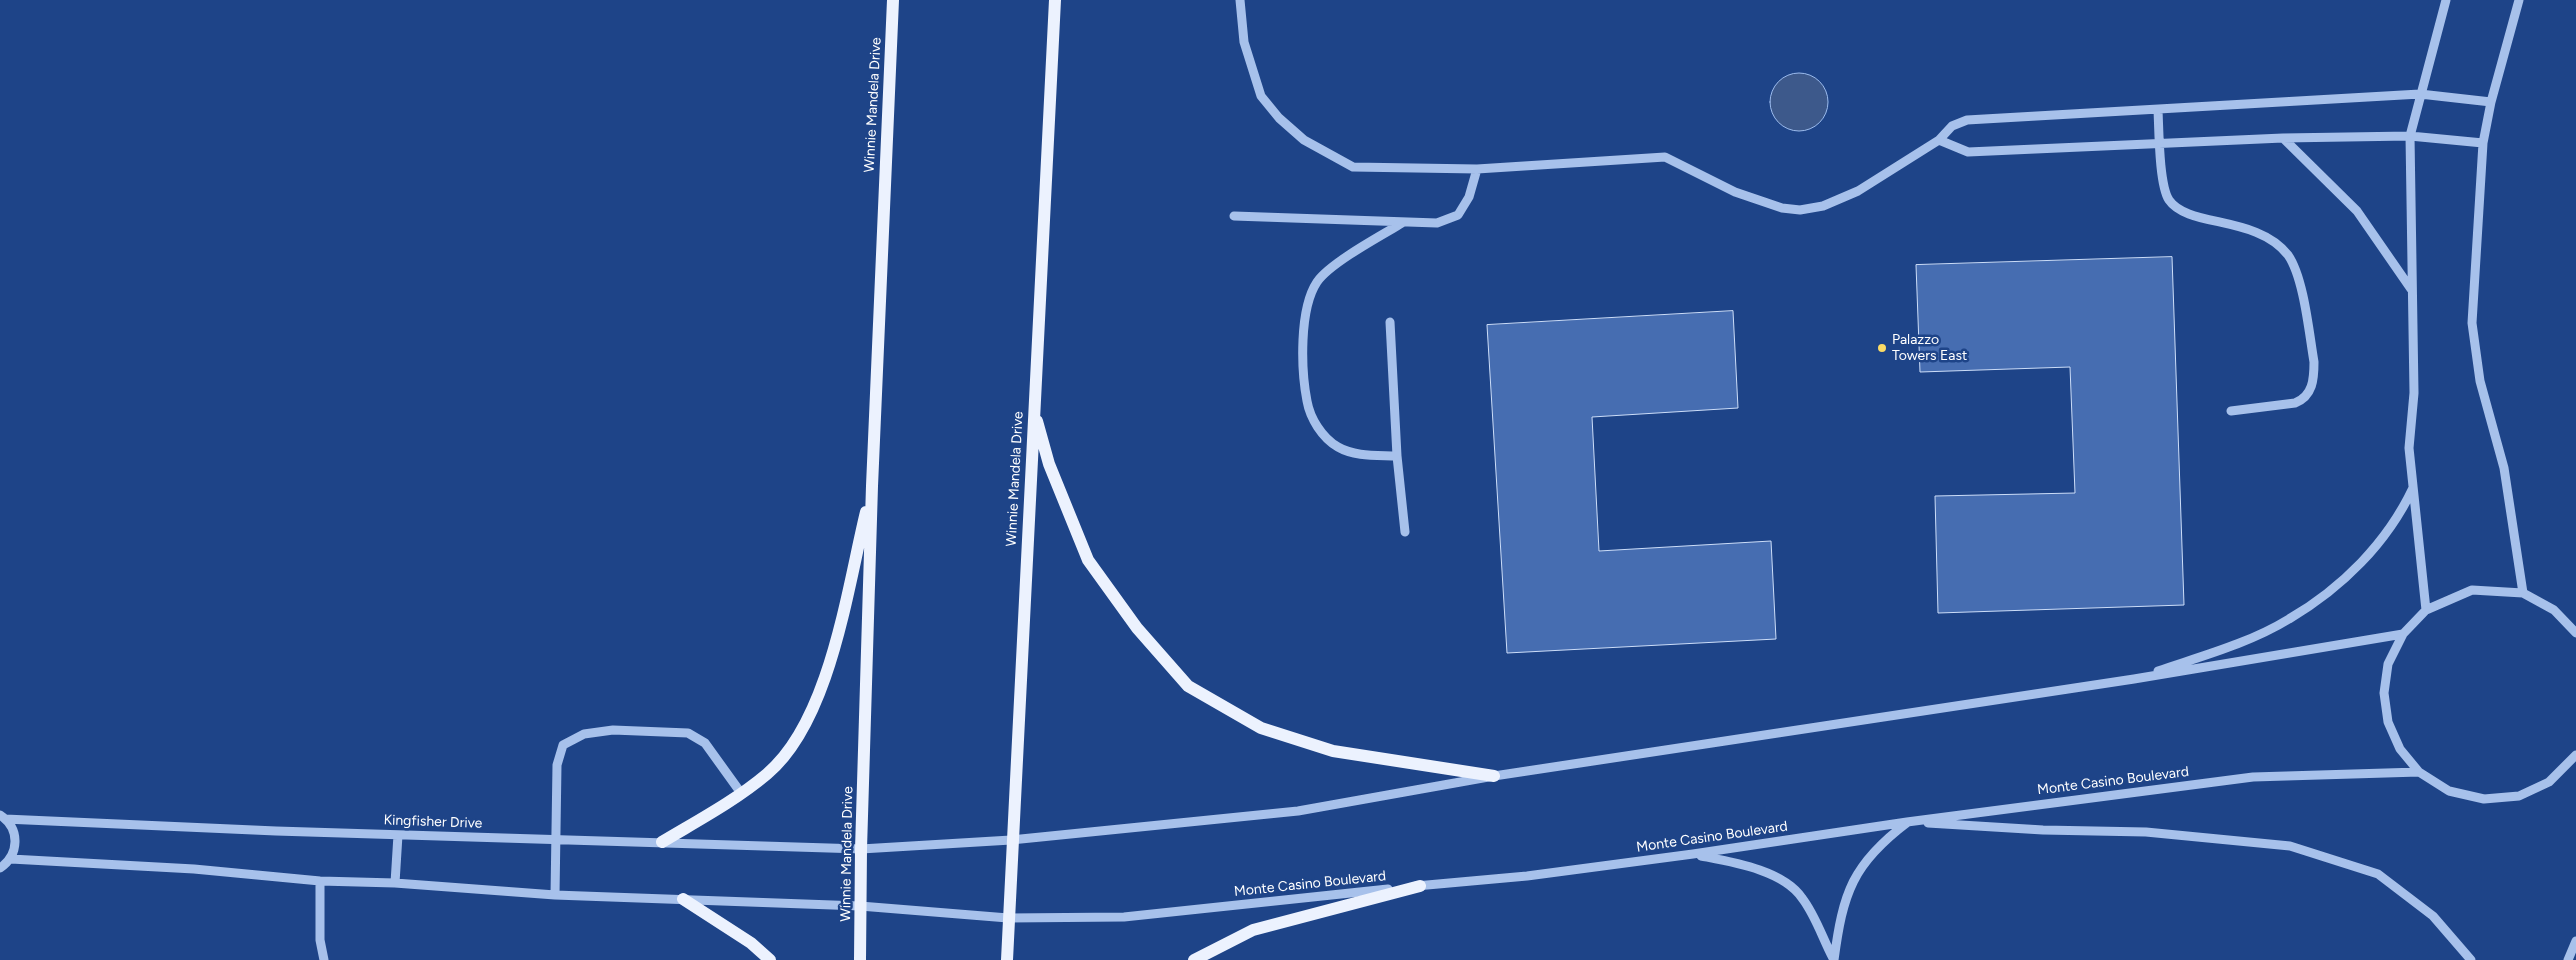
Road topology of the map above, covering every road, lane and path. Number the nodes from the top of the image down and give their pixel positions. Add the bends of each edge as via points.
1 (893, 0) edge
2 (1055, 0) edge
3 (1240, 0) edge
4 (2446, 0) edge
5 (2520, 0) edge
6 (2420, 94) junction
7 (2491, 102) junction
8 (2158, 110) junction
9 (2410, 136) junction
10 (2283, 138) junction
11 (1939, 140) junction
12 (2483, 143) junction
13 (2160, 145) junction
14 (1477, 169) junction
15 (1234, 216) dead end
16 (1404, 222) junction
17 (2411, 289) junction
18 (1390, 322) dead end
19 (1033, 409) junction
20 (2231, 411) dead end
21 (1397, 456) junction
22 (872, 486) junction
23 (2413, 488) junction
24 (1405, 532) dead end
25 (2523, 593) junction
26 (2426, 610) junction
27 (2576, 621) edge
28 (2566, 622) junction
29 (2576, 633) edge
30 (2403, 634) junction
31 (2134, 679) junction
32 (2576, 755) edge
33 (2418, 772) junction
34 (1494, 776) junction
35 (741, 793) junction
36 (2, 815) edge
37 (1907, 822) junction
38 (398, 835) junction
39 (556, 839) junction
40 (1011, 840) junction
41 (662, 842) junction
42 (861, 849) junction
43 (1693, 854) junction
44 (11, 859) junction
45 (0, 868) edge
46 (320, 881) junction
47 (394, 883) junction
48 (1420, 886) junction
49 (555, 895) junction
50 (683, 899) junction
51 (860, 906) junction
52 (1008, 918) junction
53 (2576, 941) edge
54 (324, 960) edge
55 (770, 960) edge
56 (860, 960) edge
57 (1007, 960) edge
58 (1194, 960) edge
59 (1834, 960) edge
60 (2471, 960) edge
61 (2568, 960) edge

1 - 22 main road, Winnie Mandela Drive
2 - 19 main road, Winnie Mandela Drive
3 - 14 street via 1244,42 1261,96 1279,118 1304,140 1353,167
4 - 6 street
5 - 7 street
6 - 7 street
6 - 8 street
6 - 9 street
7 - 12 street
8 - 11 street via 1967,120 1952,126
8 - 13 street
9 - 10 street
9 - 12 street
9 - 17 street
10 - 13 street
10 - 17 street via 2357,211
11 - 13 street via 1968,152
11 - 14 street via 1858,191 1823,206 1800,210 1782,208 1735,192 1665,157
12 - 25 street via 2472,323 2480,380 2504,468
13 - 20 street via 2164,186 2169,200 2179,210 2254,230 2275,241 2297,272 2314,362 2310,393 2296,403
14 - 16 street via 1469,197 1458,215 1438,223
15 - 16 street
16 - 21 street via 1318,281 1307,303 1302,330 1307,402 1320,432 1338,447 1358,454
17 - 23 street via 2414,393 2409,448
18 - 21 street
19 - 34 main road via 1049,464 1088,560 1138,628 1188,686 1260,728 1333,751
19 - 40 main road, Winnie Mandela Drive
21 - 24 street
22 - 35 main road via 832,656 814,704 794,745 768,774
22 - 42 main road, Winnie Mandela Drive
23 - 26 street
23 - 31 street via 2389,531 2330,592 2289,620 2235,644
25 - 26 street via 2472,590
25 - 28 street via 2554,610
26 - 30 street
27 - 28 street
28 - 29 street
30 - 31 street
30 - 33 street via 2388,664 2384,693 2388,722 2400,749
31 - 34 street
32 - 33 street via 2548,782 2519,796 2484,800 2449,791
33 - 37 street, Monte Casino Boulevard via 2253,777
34 - 40 street via 1298,811
35 - 39 street via 705,743 688,733 613,730 584,734 563,746 558,765
35 - 41 main road
36 - 38 street, Kingfisher Drive
36 - 44 street via 15,838
37 - 43 street, Monte Casino Boulevard
37 - 59 street via 1863,863 1849,888 1840,915
37 - 60 street via 2146,832 2290,846 2378,874 2433,916
38 - 39 street, Kingfisher Drive
38 - 47 street
39 - 41 street, Kingfisher Drive
39 - 49 street
40 - 42 street, Kingfisher Drive
40 - 52 main road, Winnie Mandela Drive
41 - 42 street, Kingfisher Drive
42 - 51 main road, Winnie Mandela Drive
43 - 48 street, Monte Casino Boulevard via 1527,876
43 - 59 street via 1740,864 1791,886 1810,910
44 - 45 street
44 - 46 street via 194,869
46 - 47 street
46 - 54 street via 320,940
47 - 49 street
48 - 52 street, Monte Casino Boulevard via 1124,917
48 - 58 main road via 1253,930
49 - 50 street
50 - 51 street
50 - 55 main road via 751,943
51 - 52 street, Monte Casino Boulevard
51 - 56 main road, Winnie Mandela Drive
52 - 57 main road, Winnie Mandela Drive
53 - 61 street

